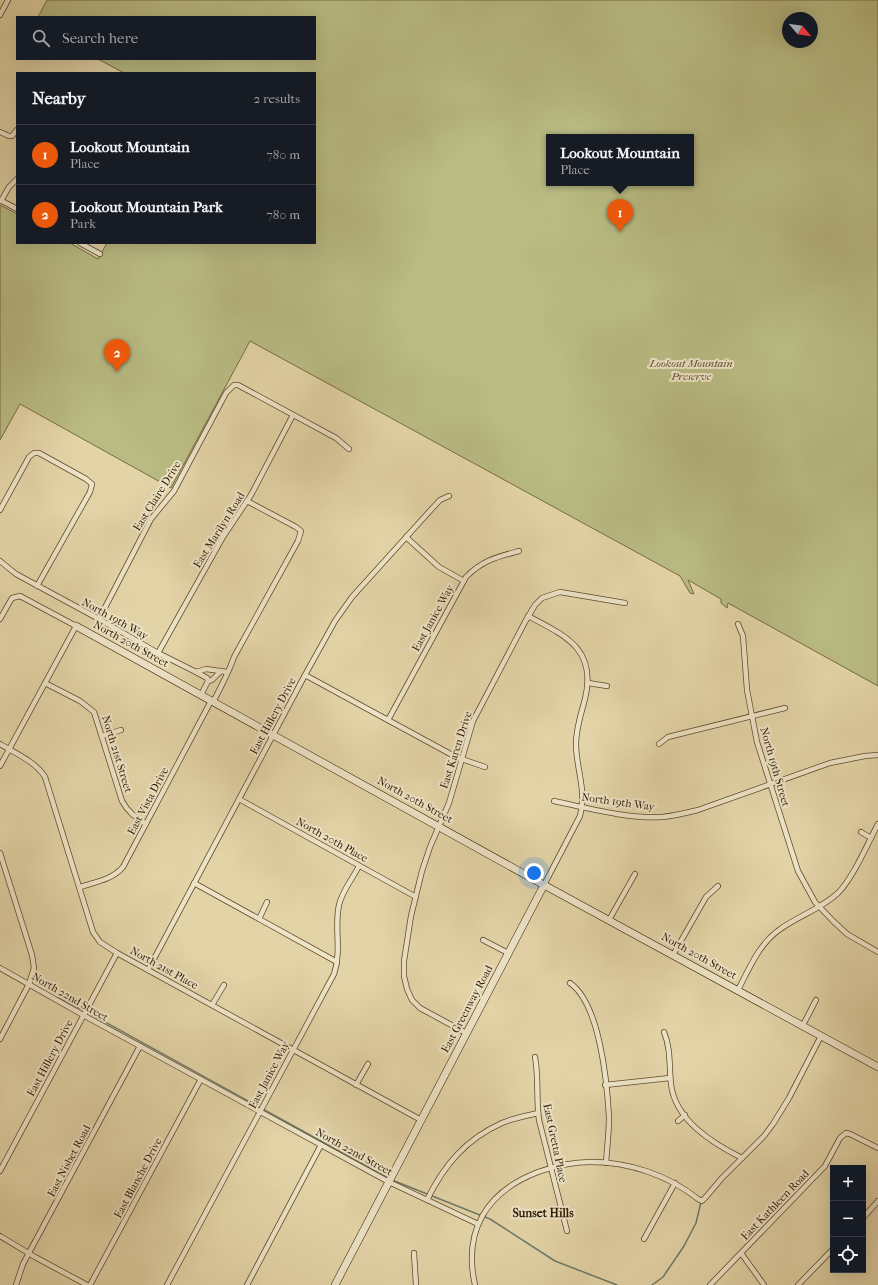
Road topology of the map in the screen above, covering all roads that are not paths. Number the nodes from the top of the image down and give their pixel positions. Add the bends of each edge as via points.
1 (8, 0) edge
2 (0, 15) edge
3 (16, 131) edge
4 (0, 132) edge
5 (16, 180) edge
6 (1, 200) edge
7 (16, 208) edge
8 (82, 244) edge
9 (100, 254) dead end
10 (293, 415) junction
11 (349, 449) dead end
12 (449, 496) dead end
13 (247, 501) junction
14 (0, 510) edge
15 (406, 537) junction
16 (519, 551) dead end
17 (0, 561) edge
18 (464, 581) junction
19 (37, 586) junction
20 (625, 604) dead end
21 (528, 616) junction
22 (0, 619) edge
23 (99, 619) junction
24 (738, 624) dead end
25 (76, 626) junction
26 (158, 653) junction
27 (221, 671) junction
28 (196, 672) junction
29 (227, 672) junction
30 (305, 674) junction
31 (214, 678) junction
32 (208, 681) junction
33 (45, 683) junction
34 (588, 683) junction
35 (222, 685) junction
36 (607, 686) dead end
37 (201, 695) junction
38 (212, 702) junction
39 (785, 708) dead end
40 (751, 716) junction
41 (388, 720) junction
42 (121, 730) dead end
43 (273, 734) junction
44 (102, 736) junction
45 (0, 744) edge
46 (658, 744) dead end
47 (9, 750) junction
48 (878, 755) edge
49 (462, 760) junction
50 (0, 766) edge
51 (485, 767) dead end
52 (770, 785) junction
53 (239, 799) junction
54 (554, 801) dead end
55 (582, 807) junction
56 (146, 824) junction
57 (878, 824) edge
58 (439, 826) junction
59 (861, 832) dead end
60 (871, 838) junction
61 (0, 853) edge
62 (359, 866) junction
63 (635, 874) dead end
64 (194, 883) junction
65 (544, 885) junction
66 (718, 886) dead end
67 (80, 887) junction
68 (13, 896) junction
69 (416, 896) junction
70 (8, 898) dead end
71 (267, 902) dead end
72 (820, 907) junction
73 (258, 919) junction
74 (609, 920) junction
75 (483, 940) dead end
76 (878, 952) edge
77 (117, 953) junction
78 (508, 953) junction
79 (673, 955) junction
80 (337, 962) junction
81 (0, 968) edge
82 (148, 970) junction
83 (570, 983) dead end
84 (30, 984) junction
85 (224, 985) dead end
86 (738, 990) junction
87 (816, 1000) dead end
88 (212, 1005) junction
89 (83, 1015) junction
90 (802, 1025) junction
91 (664, 1032) dead end
92 (466, 1033) junction
93 (822, 1036) junction
94 (0, 1039) edge
95 (140, 1046) junction
96 (293, 1049) junction
97 (535, 1057) dead end
98 (368, 1064) dead end
99 (878, 1067) edge
100 (670, 1078) junction
101 (201, 1079) junction
102 (356, 1085) junction
103 (605, 1085) junction
104 (259, 1111) junction
105 (538, 1113) junction
106 (685, 1116) junction
107 (421, 1120) junction
108 (678, 1121) dead end
109 (321, 1145) junction
110 (878, 1148) edge
111 (742, 1158) junction
112 (606, 1163) junction
113 (550, 1168) junction
114 (0, 1171) edge
115 (389, 1182) junction
116 (675, 1183) junction
117 (427, 1200) junction
118 (878, 1201) edge
119 (866, 1215) edge
120 (478, 1224) junction
121 (567, 1231) dead end
122 (0, 1236) edge
123 (644, 1239) dead end
124 (830, 1252) edge
125 (29, 1253) junction
126 (414, 1253) dead end
127 (741, 1253) junction
128 (16, 1285) edge
129 (87, 1285) edge
130 (90, 1285) edge
131 (166, 1285) edge
132 (247, 1285) edge
133 (335, 1285) edge
134 (416, 1285) edge
135 (475, 1285) edge
136 (710, 1285) edge
137 (764, 1285) edge
138 (798, 1285) edge

1 - 2 street
3 - 4 street via 12,136
5 - 6 street
6 - 7 street
8 - 9 street
10 - 11 street via 336,438
10 - 13 street, East Marilyn Road
10 - 23 street, East Claire Drive via 238,385 234,385 226,393 174,491 151,519
12 - 15 street, East Hillery Drive via 440,500
13 - 26 street, East Marilyn Road via 223,537
13 - 29 street, East Vista Drive via 301,531
14 - 19 street via 29,456 34,452 40,453 92,484 90,492
15 - 18 street via 439,567
15 - 30 street, East Hillery Drive via 348,601
16 - 18 street, East Janice Way via 488,560 478,566
17 - 19 street, North 19th Way
18 - 41 street, East Janice Way
19 - 23 street, North 19th Way
20 - 21 street, East Karen Drive via 560,592 542,598
21 - 34 street via 560,633 575,645 585,660
21 - 49 street, East Karen Drive via 477,712
22 - 25 street, North 20th Street via 12,598 20,596
23 - 26 street, North 19th Way
24 - 40 street, North 19th Street via 743,636
25 - 33 street
25 - 37 street, North 20th Street
26 - 28 street, North 19th Way
27 - 28 street via 206,669
27 - 29 street
27 - 31 street
28 - 32 street
29 - 35 street, East Vista Drive
30 - 41 street
30 - 43 street, East Hillery Drive
31 - 32 street
31 - 35 street
32 - 37 street
33 - 44 street, North 21st Street via 80,701 94,712
33 - 47 street
34 - 36 street
34 - 55 street, East Greenway Road via 576,734
35 - 38 street, East Vista Drive
37 - 38 street, North 20th Street
38 - 43 street, North 20th Street
38 - 56 street, East Vista Drive
39 - 40 street
40 - 46 street via 668,738
40 - 52 street, North 19th Street
41 - 49 street
42 - 44 street
43 - 53 street, East Hillery Drive
43 - 58 street, North 20th Street
44 - 56 street, North 21st Street via 125,807 132,816
45 - 47 street, North 21st Place
47 - 50 street
47 - 67 street, North 21st Place via 33,765 45,777
48 - 52 street, North 19th Way via 830,763
49 - 51 street
49 - 58 street, East Karen Drive
52 - 55 street, North 19th Way via 680,815 647,818
52 - 72 street, North 19th Street via 798,871
53 - 62 street, North 20th Place
53 - 64 street, East Hillery Drive
54 - 55 street, North 19th Way
55 - 65 street, East Greenway Road via 580,816
56 - 67 street, East Vista Drive via 127,861 117,873 107,879
57 - 60 street
58 - 65 street, North 20th Street
58 - 69 street, East Karen Drive via 424,865
59 - 60 street
60 - 72 street via 840,891
61 - 68 street
62 - 69 street, North 20th Place
62 - 80 street, East Janice Way via 339,904
63 - 74 street
64 - 73 street
64 - 82 street, East Hillery Drive
65 - 74 street, North 20th Street
65 - 78 street, East Greenway Road
66 - 79 street via 706,897
67 - 77 street, North 21st Place via 96,937
68 - 70 street
68 - 84 street via 34,968
69 - 92 street, East Karen Drive via 404,961 407,989 412,1000 420,1008
71 - 73 street
72 - 76 street, North 19th Street via 841,929
72 - 86 street via 772,935
73 - 80 street
74 - 79 street, North 20th Street
75 - 78 street
77 - 82 street, North 21st Place
77 - 89 street, East Hillery Drive
78 - 92 street, East Greenway Road
79 - 86 street, North 20th Street
80 - 96 street, East Janice Way via 334,974
81 - 84 street, North 22nd Street
82 - 88 street, North 21st Place
83 - 103 street via 580,991 594,1021
84 - 89 street, North 22nd Street
84 - 94 street
85 - 88 street
86 - 90 street, North 20th Street
87 - 90 street
88 - 96 street, North 21st Place
89 - 95 street, North 22nd Street
89 - 114 street, East Hillery Drive
90 - 93 street, North 20th Street
91 - 100 street via 668,1045
92 - 107 street, East Greenway Road
93 - 99 street, North 20th Street
93 - 111 street via 778,1118
95 - 101 street, North 22nd Street
95 - 125 street, East Nisbet Road
96 - 102 street, North 21st Place
96 - 104 street, East Janice Way
97 - 105 street, East Gretta Place
98 - 102 street
100 - 103 street
100 - 106 street via 674,1098
101 - 104 street, North 22nd Street
101 - 130 street, East Blanche Drive
102 - 107 street, North 21st Place
103 - 112 street via 609,1118
104 - 109 street, North 22nd Street
104 - 131 street, East Janice Way
105 - 113 street, East Gretta Place
105 - 117 street via 503,1122 472,1140 448,1163
106 - 108 street
106 - 111 street via 710,1140
107 - 115 street, East Greenway Road
109 - 115 street, North 22nd Street
109 - 132 street
110 - 127 street, East Kathleen Road via 846,1133 840,1138 825,1166
111 - 116 street via 702,1201
112 - 113 street via 569,1163
112 - 116 street via 640,1169
113 - 120 street via 522,1178 503,1190 488,1207
113 - 121 street, East Gretta Place
115 - 117 street, North 22nd Street
115 - 133 street, East Greenway Road
116 - 123 street
117 - 120 street, North 22nd Street
118 - 119 street
120 - 135 street via 472,1248
122 - 125 street
124 - 138 street
125 - 128 street, East Nisbet Road
125 - 129 street
126 - 134 street
127 - 136 street, East Kathleen Road
127 - 137 street

